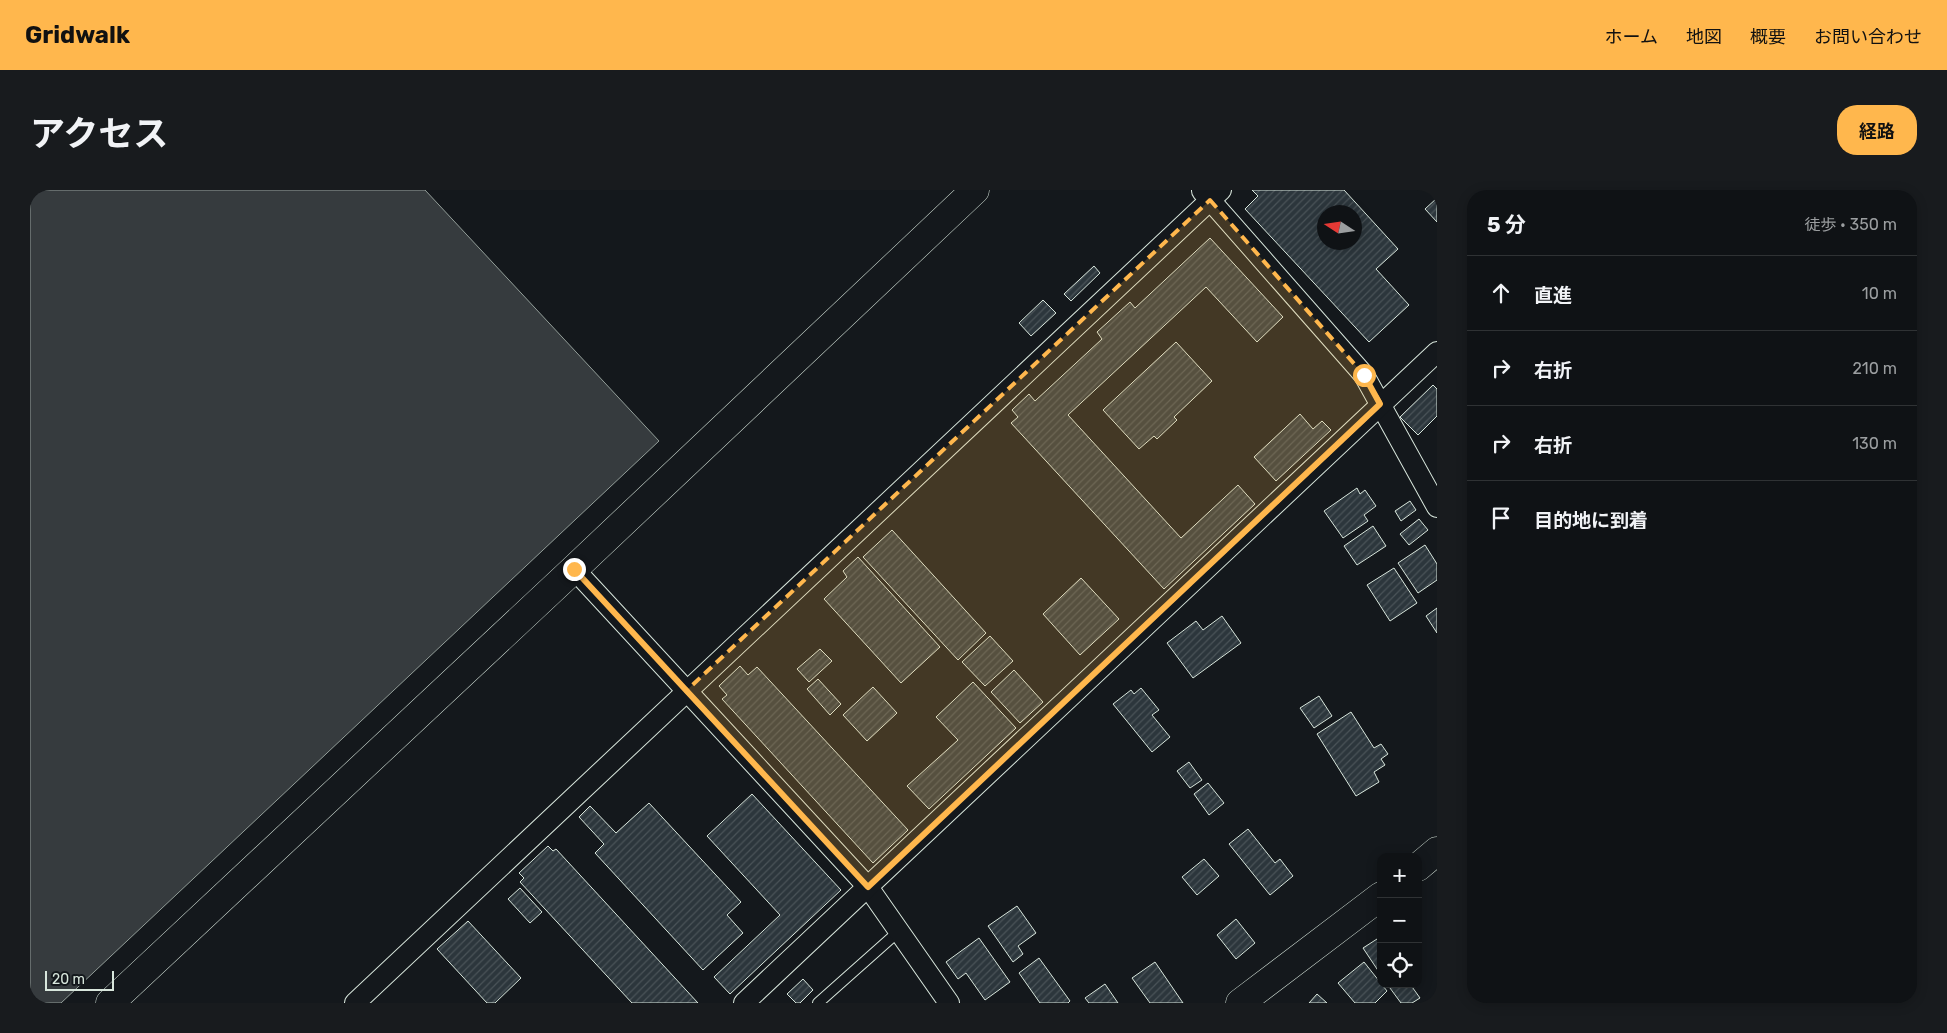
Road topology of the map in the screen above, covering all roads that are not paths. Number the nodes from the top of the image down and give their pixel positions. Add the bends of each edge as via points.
1 (975, 190) edge
2 (1211, 193) edge
3 (1437, 352) edge
4 (1380, 404) junction
5 (1437, 507) edge
6 (574, 569) junction
7 (686, 691) junction
8 (1437, 851) edge
9 (1422, 864) edge
10 (868, 887) junction
11 (1378, 898) edge
12 (899, 931) junction
13 (110, 1003) edge
14 (355, 1003) edge
15 (744, 1003) edge
16 (818, 1003) edge
17 (949, 1003) edge
18 (1241, 1003) edge

1 - 6 main road
2 - 4 street via 1364,375
2 - 7 street
3 - 4 street
4 - 5 street
4 - 10 street
6 - 7 street
6 - 13 main road
7 - 10 street
7 - 14 street
8 - 9 main road
10 - 12 street
10 - 15 street
11 - 18 main road
12 - 16 lane
12 - 17 street

